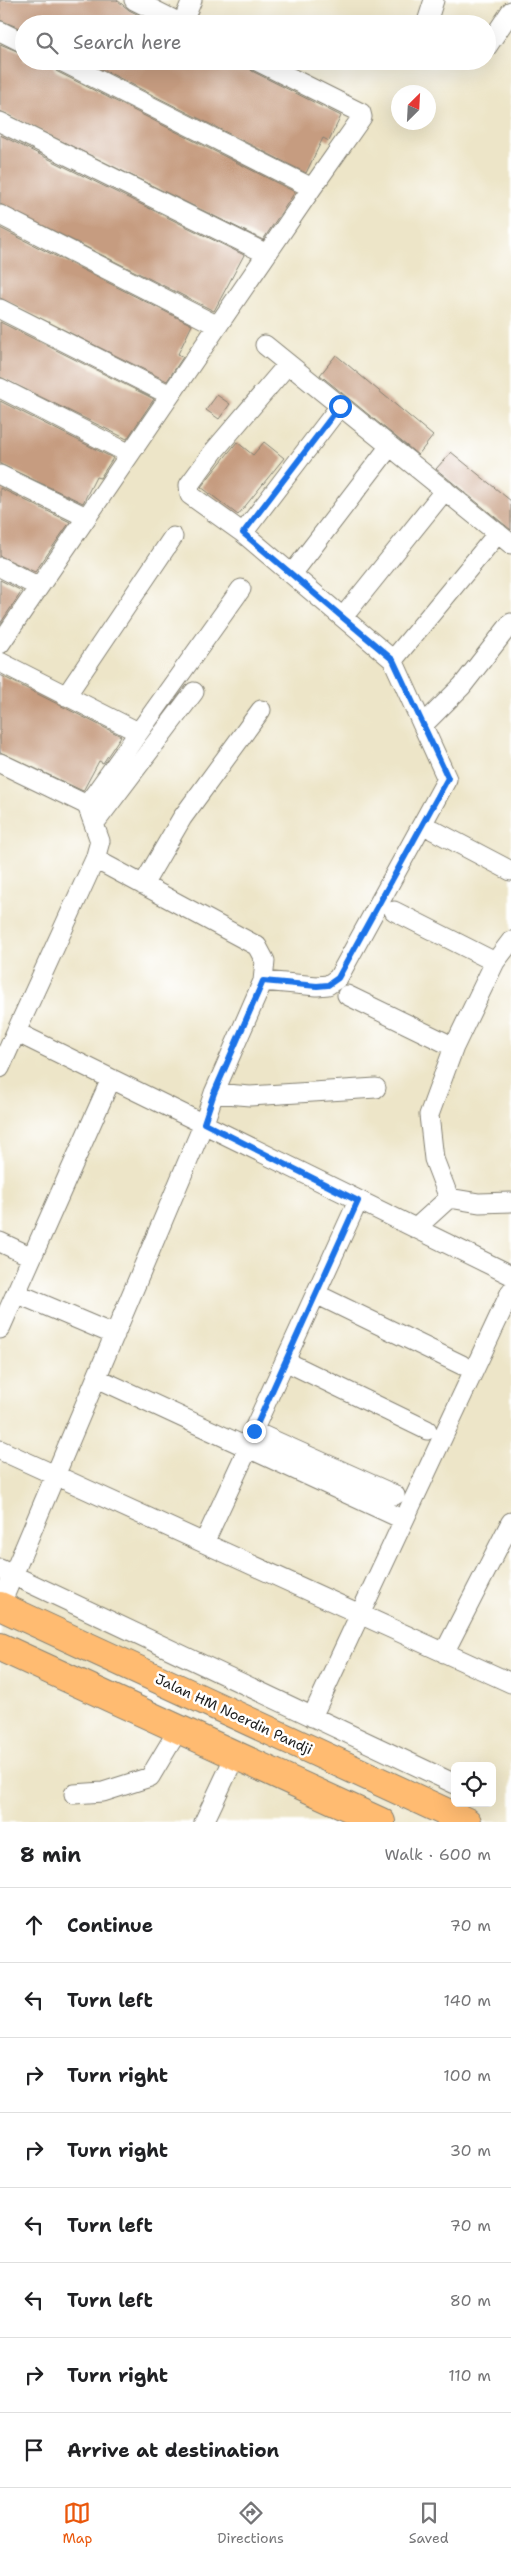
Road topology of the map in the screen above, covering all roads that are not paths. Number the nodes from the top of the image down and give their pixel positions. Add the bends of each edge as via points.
1 (192, 0) edge
2 (434, 0) edge
3 (137, 1) edge
4 (511, 11) edge
5 (164, 15) edge
6 (186, 15) edge
7 (429, 15) edge
8 (0, 31) edge
9 (496, 34) edge
10 (15, 38) edge
11 (79, 70) edge
12 (276, 70) edge
13 (0, 122) edge
14 (312, 188) junction
15 (0, 215) edge
16 (267, 254) junction
17 (0, 309) edge
18 (218, 326) junction
19 (265, 345) dead end
20 (288, 364) junction
21 (0, 388) edge
22 (170, 395) junction
23 (340, 406) junction
24 (390, 446) junction
25 (130, 454) junction
26 (0, 475) edge
27 (445, 490) junction
28 (86, 517) junction
29 (243, 533) junction
30 (173, 537) dead end
31 (504, 538) edge
32 (0, 568) edge
33 (292, 574) junction
34 (39, 587) junction
35 (241, 589) dead end
36 (343, 617) junction
37 (511, 623) edge
38 (0, 644) edge
39 (393, 660) junction
40 (0, 662) edge
41 (194, 692) dead end
42 (66, 696) junction
43 (260, 710) dead end
44 (424, 724) junction
45 (138, 732) junction
46 (0, 763) edge
47 (87, 805) junction
48 (94, 824) junction
49 (433, 830) dead end
50 (95, 859) junction
51 (511, 871) edge
52 (143, 885) junction
53 (394, 911) dead end
54 (511, 941) edge
55 (495, 962) junction
56 (263, 981) junction
57 (347, 994) dead end
58 (16, 1032) junction
59 (454, 1047) junction
60 (0, 1068) edge
61 (111, 1079) junction
62 (376, 1088) dead end
63 (214, 1093) junction
64 (204, 1123) junction
65 (449, 1198) junction
66 (358, 1201) junction
67 (511, 1202) edge
68 (416, 1228) junction
69 (0, 1242) edge
70 (32, 1256) junction
71 (511, 1275) edge
72 (511, 1291) edge
73 (16, 1293) junction
74 (316, 1294) junction
75 (0, 1329) edge
76 (115, 1335) junction
77 (286, 1360) junction
78 (462, 1365) dead end
79 (97, 1378) junction
80 (427, 1430) dead end
81 (248, 1448) junction
82 (0, 1450) edge
83 (56, 1475) junction
84 (395, 1495) dead end
85 (404, 1520) junction
86 (511, 1522) edge
87 (204, 1543) junction
88 (7, 1572) edge
89 (0, 1606) edge
90 (360, 1614) junction
91 (0, 1647) edge
92 (444, 1653) junction
93 (511, 1683) edge
94 (312, 1717) junction
95 (178, 1730) junction
96 (235, 1756) junction
97 (451, 1782) edge
98 (74, 1794) dead end
99 (462, 1814) edge
100 (204, 1822) edge
101 (381, 1822) edge

1 - 6 street
2 - 7 street
3 - 5 street
4 - 9 street
8 - 10 street
11 - 14 street
12 - 14 street via 362,114 348,140
13 - 16 street
14 - 16 street
15 - 18 street
16 - 18 street
17 - 22 street
18 - 22 street
19 - 20 street
20 - 23 street
20 - 29 street via 189,485 190,495
21 - 25 street
22 - 25 street
23 - 24 street
23 - 29 street
24 - 27 street
24 - 33 street
25 - 28 street
26 - 28 street
27 - 31 street
27 - 36 street
28 - 34 street
29 - 33 street
30 - 42 street
31 - 39 street
32 - 34 street
33 - 36 street
34 - 38 street
35 - 45 street
36 - 39 street
37 - 44 street via 462,686
39 - 44 street
40 - 42 street
41 - 48 street
42 - 45 street
43 - 52 street via 182,818
44 - 56 street via 448,778 338,978 328,985 317,986
45 - 47 street
46 - 47 street
47 - 48 street
48 - 50 street via 100,840
49 - 51 street
50 - 52 street
50 - 58 street
52 - 56 street via 258,946 266,961
53 - 55 street
54 - 55 street
55 - 59 street
56 - 63 street
57 - 59 street
58 - 60 street
58 - 61 street
59 - 65 street via 429,1115 434,1159
61 - 64 street
61 - 70 street
62 - 63 street via 250,1096
63 - 64 street
64 - 66 street
64 - 76 street
65 - 67 street via 479,1204
65 - 68 street
66 - 68 street
66 - 74 street
68 - 71 street
69 - 70 street
70 - 73 street
72 - 85 street
73 - 75 street
73 - 76 street
74 - 77 street
74 - 78 street
76 - 79 street
77 - 80 street
77 - 84 street via 254,1431
79 - 81 street
79 - 83 street
81 - 85 street
81 - 87 street
82 - 83 street
83 - 87 street
83 - 88 street
85 - 90 street
86 - 92 street
87 - 90 street
88 - 89 street
88 - 94 street
89 - 99 main road, Jalan HM Noerdin Pandji
90 - 92 street
90 - 94 street
91 - 95 main road
92 - 93 street
94 - 97 street
95 - 96 main road
95 - 98 street via 150,1777 103,1792
96 - 100 street
96 - 101 main road

